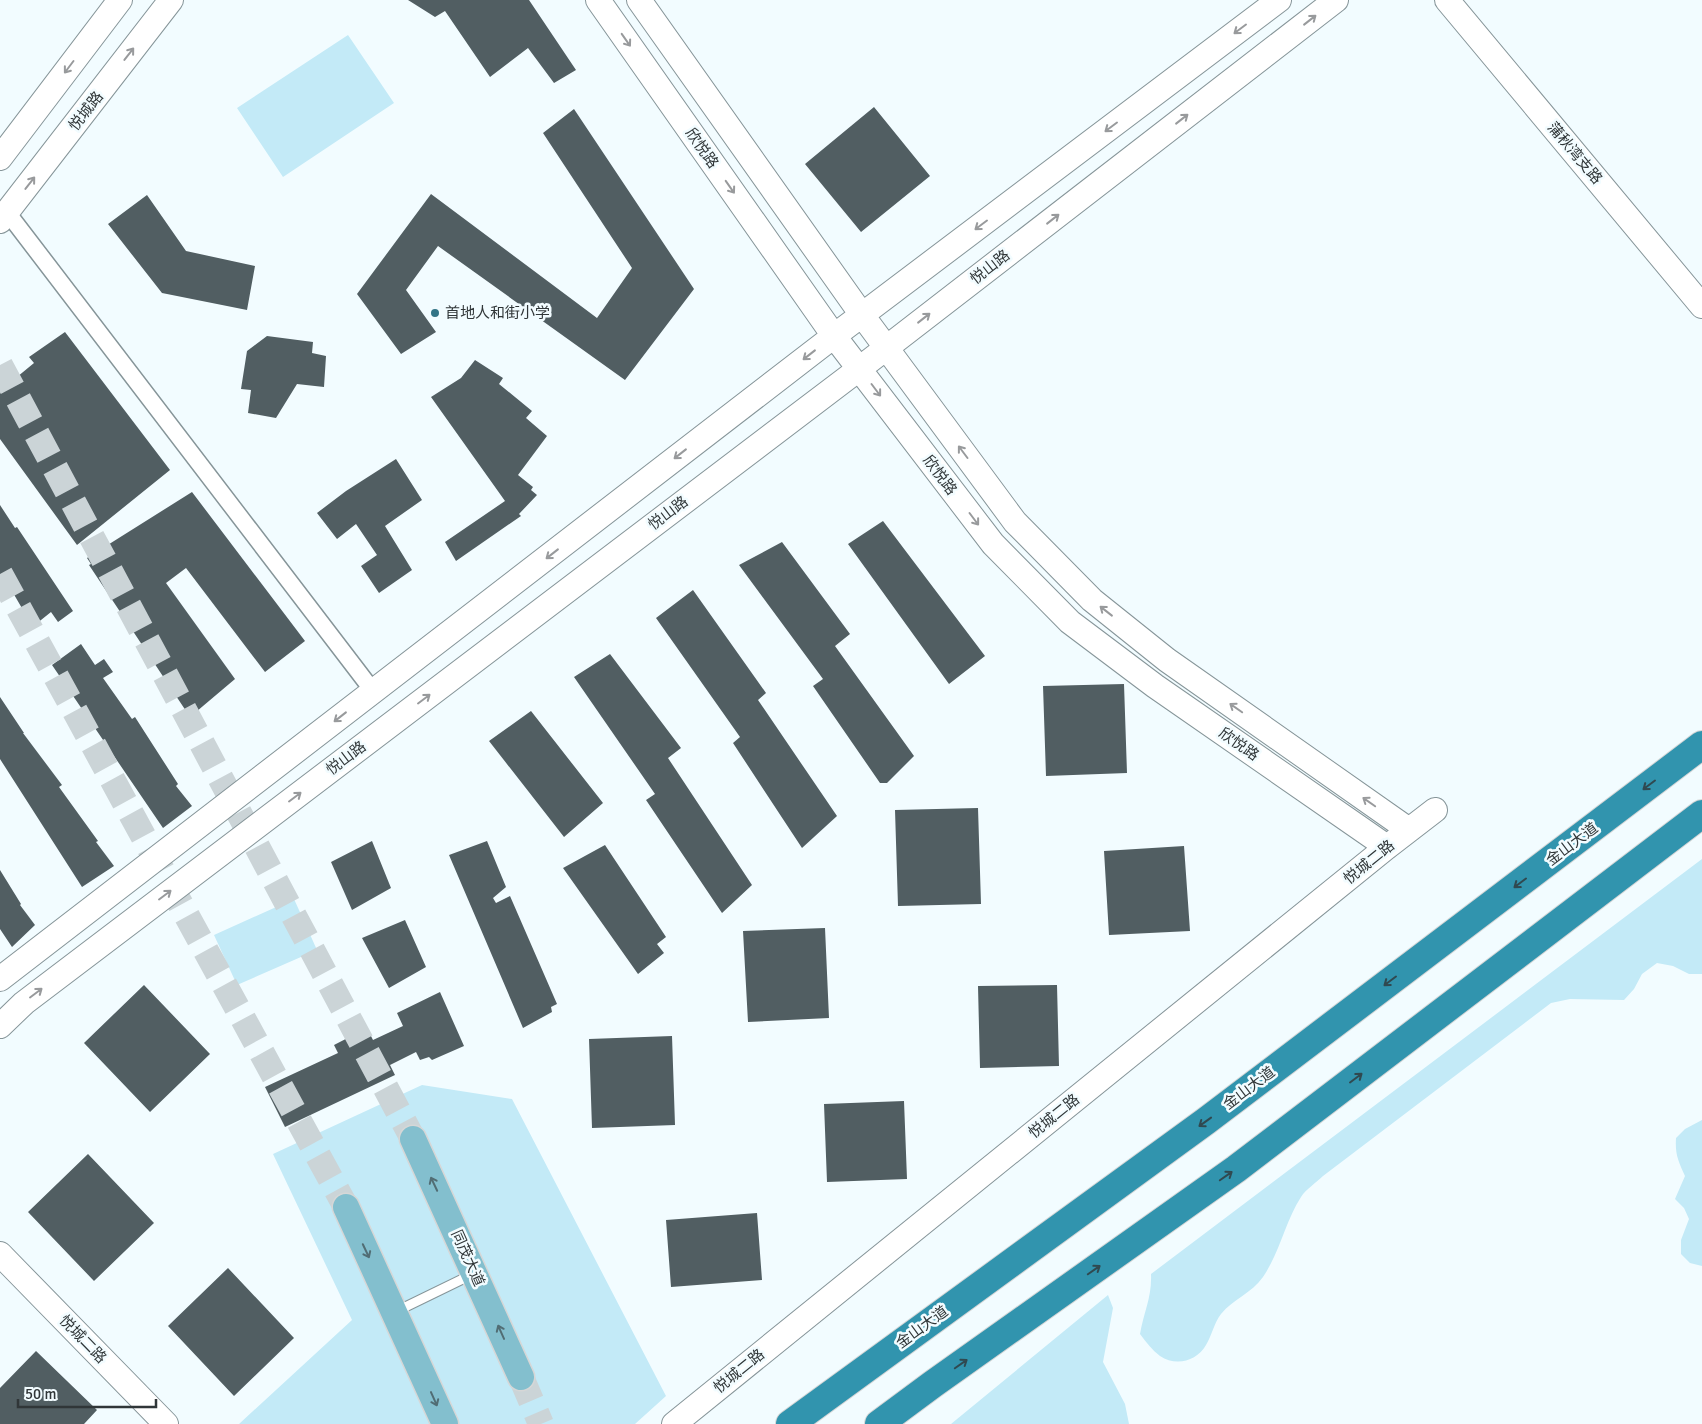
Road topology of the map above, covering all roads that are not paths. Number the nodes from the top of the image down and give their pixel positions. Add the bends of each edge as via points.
1 (120, 0) edge
2 (171, 0) edge
3 (598, 0) edge
4 (639, 0) edge
5 (1279, 0) edge
6 (1336, 0) edge
7 (1447, 0) edge
8 (0, 158) edge
9 (3, 217) edge
10 (1702, 306) edge
11 (862, 315) junction
12 (834, 336) junction
13 (886, 348) junction
14 (859, 368) junction
15 (373, 691) junction
16 (1702, 738) edge
17 (1692, 752) edge
18 (1435, 810) dead end
19 (1702, 814) edge
20 (1409, 830) junction
21 (1387, 847) junction
22 (0, 979) edge
23 (0, 1026) edge
24 (413, 1139) tunnel mouth
25 (346, 1207) tunnel mouth
26 (0, 1254) edge
27 (475, 1274) junction
28 (395, 1313) junction
29 (520, 1377) tunnel mouth
30 (933, 1384) junction
31 (166, 1424) edge
32 (445, 1424) edge
33 (674, 1424) edge
34 (790, 1424) edge
35 (879, 1424) edge
36 (899, 1424) edge

1 -> 8 main road
9 -> 2 main road, 悦城路
3 -> 12 main road, 欣悦路
4 - 11 main road, 欣悦路
5 -> 11 main road
13 -> 6 main road, 悦山路
7 - 10 main road, 蒲秋湾支路
9 - 15 street
11 - 12 main road
11 - 13 main road, 欣悦路
12 - 14 main road, 欣悦路
12 -> 15 main road
13 - 14 main road, 悦山路
20 -> 13 main road, 欣悦路 via 1167,660 1092,600 1015,522
14 -> 21 main road, 欣悦路 via 993,544 1070,622 1154,686
23 -> 14 main road, 悦山路 via 24,1003
15 -> 22 main road
16 - 17 main road
17 -> 34 highway, 金山大道 via 1206,1121
18 - 20 main road, 悦城二路
30 -> 19 highway via 1236,1168
20 - 21 main road, 悦城二路
21 - 33 main road, 悦城二路
27 -> 24 main road, 同茂大道
25 -> 28 main road
26 - 31 main road, 悦城二路
27 - 28 lane
29 -> 27 main road, 同茂大道
28 -> 32 main road
30 - 35 highway
30 - 36 highway

